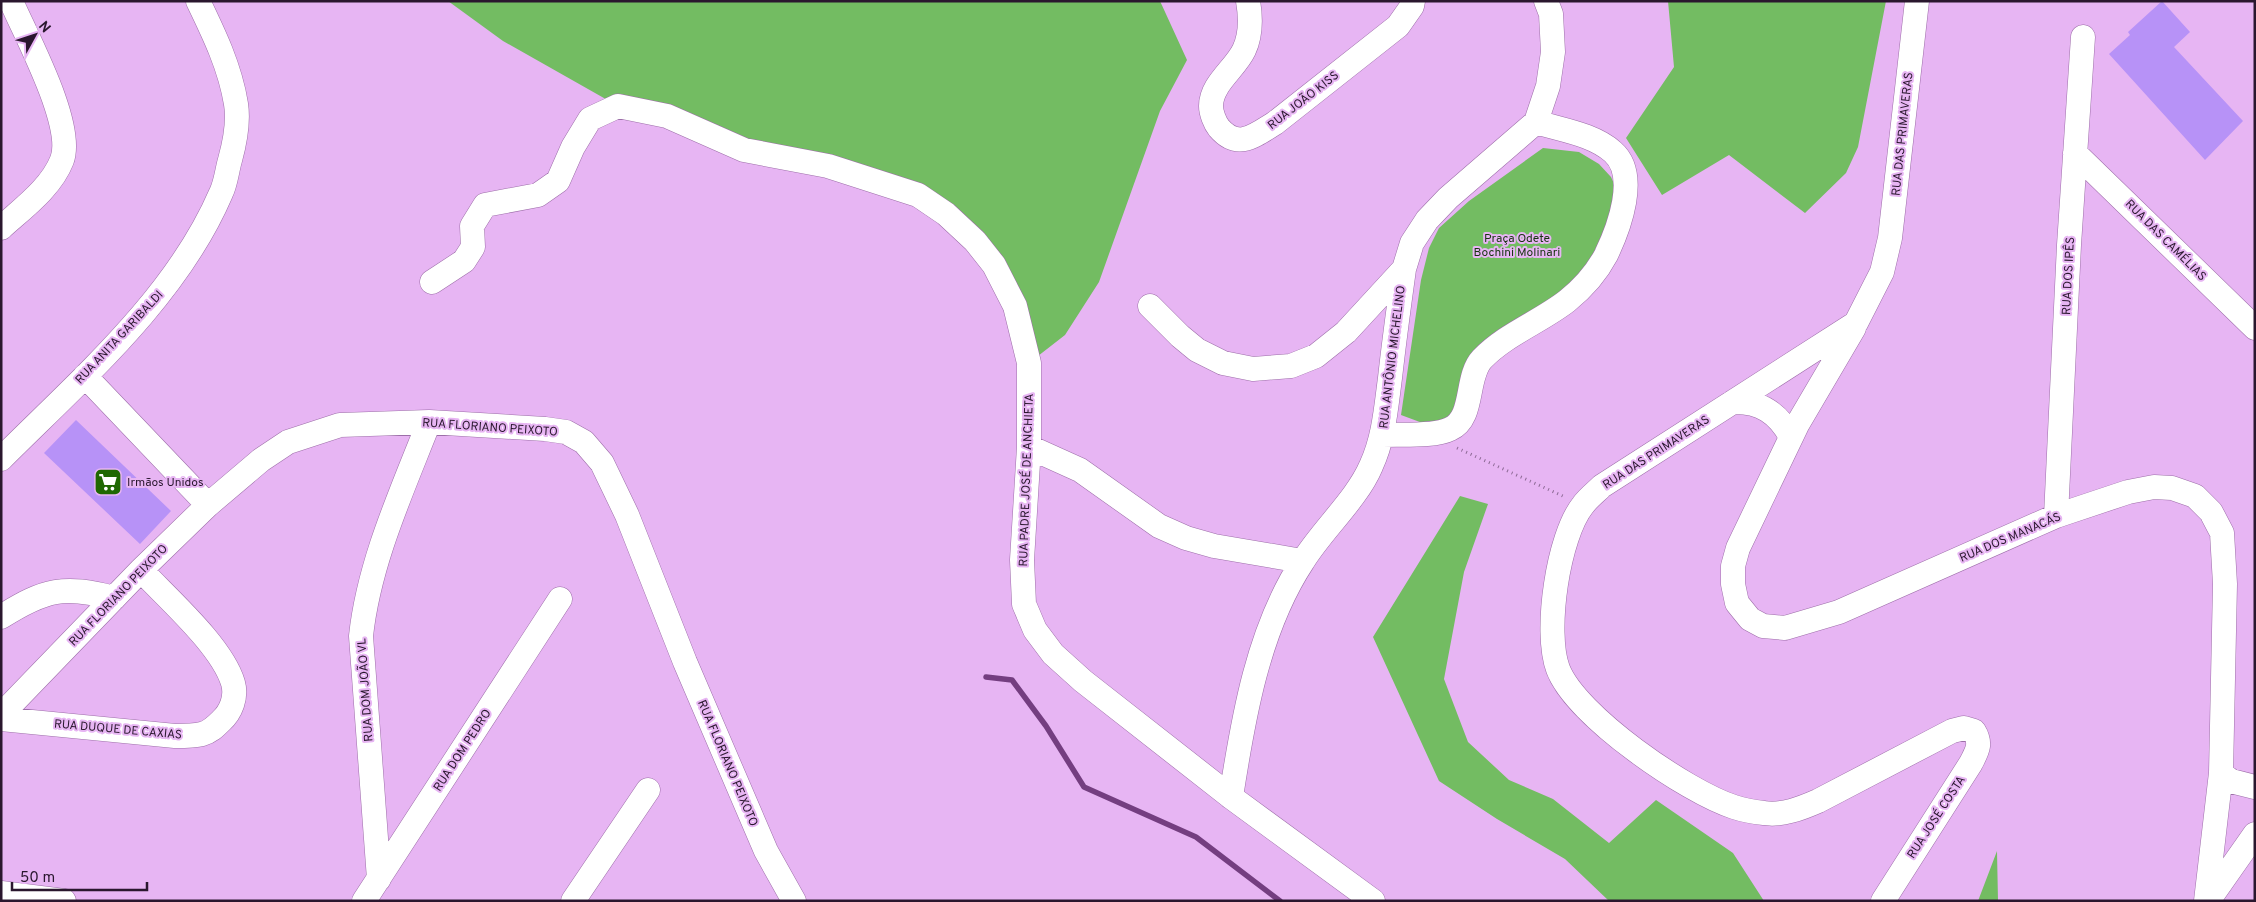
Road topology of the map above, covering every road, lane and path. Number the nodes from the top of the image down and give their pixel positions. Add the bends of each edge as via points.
1 (11, 1) edge
2 (198, 1) edge
3 (1248, 1) edge
4 (1413, 1) edge
5 (1546, 1) edge
6 (1917, 1) edge
7 (2083, 37) dead end
8 (1536, 122) junction
9 (2076, 153) junction
10 (1, 228) edge
11 (1404, 269) junction
12 (432, 282) dead end
13 (1150, 306) dead end
14 (1856, 323) junction
15 (2255, 328) edge
16 (85, 376) junction
17 (1733, 402) junction
18 (429, 422) junction
19 (1440, 432) junction
20 (1382, 435) junction
21 (1791, 437) junction
22 (1030, 447) junction
23 (1, 459) edge
24 (208, 505) junction
25 (1582, 505) junction
26 (2056, 516) junction
27 (1302, 561) junction
28 (141, 570) junction
29 (114, 598) junction
30 (560, 599) dead end
31 (1, 617) edge
32 (1, 717) edge
33 (1974, 731) joint
34 (2221, 773) junction
35 (2255, 787) edge
36 (648, 790) dead end
37 (1230, 797) junction
38 (2255, 834) edge
39 (379, 879) junction
40 (1, 893) edge
41 (64, 901) edge
42 (364, 901) edge
43 (573, 901) edge
44 (794, 901) edge
45 (1373, 901) edge
46 (1883, 901) edge
47 (2207, 901) edge

1 - 10 street via 57,105 64,136 62,158 52,177
2 - 16 street, RUA ANITA GARIBALDI via 221,50 236,105 236,137 222,191 197,239 161,293
3 - 4 street, RUA JOÃO KISS via 1249,32 1243,51 1214,93 1211,107 1215,124 1226,136 1240,141 1275,123 1398,26
5 - 8 street via 1551,14 1553,52 1548,86
6 - 14 street, RUA DAS PRIMAVERAS via 1890,238 1882,272
7 - 9 street, RUA DOS IPÊS
8 - 11 street, RUA ANTÔNIO MICHELINO via 1427,220 1412,242
8 - 19 street via 1598,141 1614,152 1623,164 1626,182 1622,210 1606,255 1588,280 1568,300 1505,340 1480,361 1464,413 1457,425
9 - 15 street, RUA DAS CAMÉLIAS
9 - 26 street, RUA DOS IPÊS
11 - 13 street via 1346,332 1316,356 1291,366 1253,369 1222,363 1191,346
11 - 20 street, RUA ANTÔNIO MICHELINO
12 - 22 street, RUA PADRE JOSÉ DE ANCHIETA via 464,261 473,247 472,226 485,205 538,195 558,181 590,119 618,106 663,114 744,150 828,166 918,195 946,214 994,265 1014,306 1029,363
14 - 17 street, RUA DAS PRIMAVERAS
14 - 21 street, RUA DOS MANACÁS
16 - 23 street, RUA ANITA GARIBALDI
16 - 24 street
17 - 21 street via 1758,405 1772,412 1784,423
17 - 25 street, RUA DAS PRIMAVERAS via 1626,469
18 - 24 street, RUA FLORIANO PEIXOTO via 340,425 288,442 261,460
18 - 39 street, RUA DOM JOÃO VL via 364,602 362,627
18 - 44 street, RUA FLORIANO PEIXOTO via 566,432 584,442 602,463 627,515 685,662 766,851
19 - 20 street
19 - 25 path via 1459,450
20 - 27 street, RUA ANTÔNIO MICHELINO via 1371,468
21 - 26 street, RUA DOS MANACÁS via 1738,548 1733,566 1738,603 1750,619 1763,626 1786,628 1839,612
22 - 27 street via 1080,470 1159,526 1186,538
22 - 37 street, RUA PADRE JOSÉ DE ANCHIETA via 1022,569 1024,604 1035,630 1053,654 1083,681
24 - 28 street, RUA FLORIANO PEIXOTO
25 - 33 street, RUA DAS PRIMAVERAS via 1572,524 1562,558 1552,611 1553,646 1559,670 1599,720 1690,786 1734,807 1765,814 1795,810 1952,731 1964,728
26 - 34 street, RUA DOS MANACÁS via 2128,492 2154,487 2172,488 2194,496 2211,512 2222,533 2226,584
27 - 37 street, RUA ANTÔNIO MICHELINO via 1278,609 1255,670 1244,712
28 - 29 street, RUA FLORIANO PEIXOTO
28 - 32 street, RUA DUQUE DE CAXIAS via 201,634 225,666 234,684 233,702 227,716 202,734 175,736
29 - 31 street via 70,590 47,592 27,600
29 - 32 street, RUA FLORIANO PEIXOTO
30 - 39 street, RUA DOM PEDRO
33 - 46 street, RUA JOSÉ COSTA via 1979,739 1971,763
34 - 35 street via 2231,781
34 - 47 street, RUA DOS MANACÁS
36 - 43 street
37 - 45 street, RUA PADRE JOSÉ DE ANCHIETA
38 - 47 street
39 - 42 street, RUA DOM PEDRO
40 - 41 street

